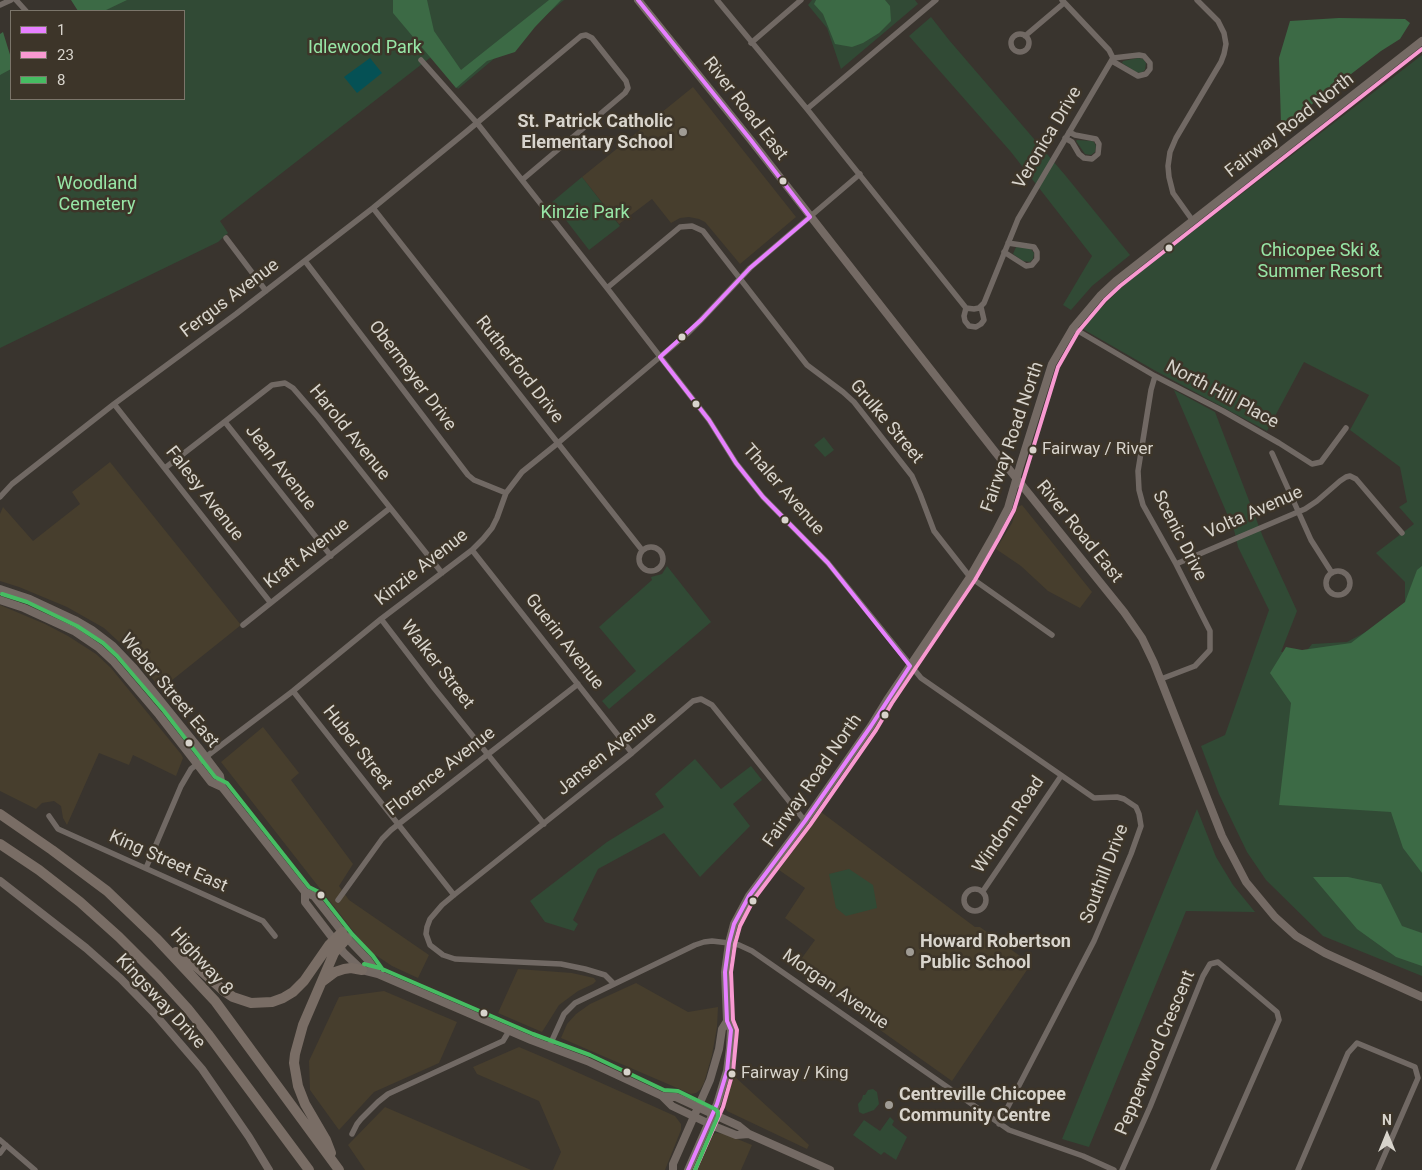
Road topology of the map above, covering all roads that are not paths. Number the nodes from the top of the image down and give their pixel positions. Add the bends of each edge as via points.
1 (11, 0) edge
2 (16, 0) edge
3 (638, 0) edge
4 (716, 0) edge
5 (801, 0) edge
6 (936, 0) edge
7 (1197, 0) edge
8 (1063, 1) edge
9 (0, 5) edge
10 (25, 10) edge
11 (1025, 36) dead end
12 (1422, 42) edge
13 (751, 43) junction
14 (421, 60) dead end
15 (1113, 60) junction
16 (807, 109) junction
17 (477, 123) junction
18 (1069, 132) junction
19 (1065, 138) junction
20 (860, 174) junction
21 (522, 180) junction
22 (372, 208) junction
23 (810, 217) junction
24 (1193, 221) junction
25 (226, 238) dead end
26 (1008, 243) junction
27 (1004, 252) junction
28 (305, 261) junction
29 (739, 279) junction
30 (607, 288) junction
31 (266, 291) junction
32 (981, 306) junction
33 (966, 308) junction
34 (1072, 328) junction
35 (660, 357) junction
36 (1155, 376) junction
37 (114, 404) junction
38 (224, 422) junction
39 (1346, 428) dead end
40 (558, 443) junction
41 (1272, 453) dead end
42 (165, 468) junction
43 (1016, 478) junction
44 (506, 493) junction
45 (0, 497) edge
46 (390, 508) junction
47 (1299, 512) junction
48 (1402, 533) dead end
49 (472, 550) junction
50 (642, 550) junction
51 (331, 556) junction
52 (1176, 564) junction
53 (442, 573) junction
54 (1332, 573) junction
55 (970, 576) junction
56 (0, 589) edge
57 (0, 600) edge
58 (270, 602) junction
59 (381, 619) junction
60 (243, 625) dead end
61 (1052, 636) dead end
62 (910, 666) junction
63 (1161, 679) junction
64 (578, 684) junction
65 (293, 691) junction
66 (632, 753) junction
67 (488, 754) junction
68 (206, 757) junction
69 (197, 764) junction
70 (1061, 776) junction
71 (222, 787) junction
72 (1094, 798) joint
73 (0, 814) edge
74 (49, 816) dead end
75 (805, 820) junction
76 (544, 824) junction
77 (399, 826) junction
78 (0, 844) edge
79 (146, 868) junction
80 (0, 881) edge
81 (983, 891) junction
82 (304, 892) junction
83 (454, 895) junction
84 (338, 900) dead end
85 (345, 935) junction
86 (275, 936) dead end
87 (156, 938) junction
88 (729, 943) junction
89 (337, 944) junction
90 (362, 970) junction
91 (378, 974) junction
92 (322, 982) junction
93 (614, 984) junction
94 (1422, 997) edge
95 (727, 1022) junction
96 (509, 1031) junction
97 (549, 1047) junction
98 (662, 1096) junction
99 (699, 1108) junction
100 (712, 1114) junction
101 (695, 1117) junction
102 (708, 1123) junction
103 (1000, 1124) junction
104 (352, 1134) dead end
105 (749, 1134) junction
106 (0, 1140) edge
107 (6, 1145) junction
108 (0, 1153) edge
109 (337, 1167) edge
110 (35, 1170) edge
111 (269, 1170) edge
112 (310, 1170) edge
113 (674, 1170) edge
114 (688, 1170) edge
115 (830, 1170) edge
116 (1114, 1170) edge
117 (1122, 1170) edge
118 (1213, 1170) edge
119 (1298, 1170) edge
120 (1378, 1170) edge

1 - 9 street
2 - 10 street
3 - 23 main road, River Road East
4 - 13 street, Veronica Drive
5 - 13 street
6 - 16 street
7 - 24 street via 1218,21 1226,44 1221,62 1170,152 1168,166 1173,193
8 - 11 street
8 - 15 street via 1110,50
12 - 24 main road, Fairway Road North
13 - 16 street, Veronica Drive
14 - 17 street, Thaler Avenue
15 - 15 street via 1138,76 1150,69 1150,63 1144,56
15 - 18 street, Veronica Drive
16 - 20 street, Veronica Drive
17 - 21 street, Thaler Avenue
17 - 21 street, Fergus Avenue via 580,36 592,38 626,81 626,93
17 - 22 street, Fergus Avenue
18 - 19 street, Veronica Drive
18 - 19 street via 1096,139 1100,148 1098,154 1092,159 1084,158
19 - 26 street, Veronica Drive via 1018,219
20 - 23 street, Kinzie Avenue
20 - 33 street, Veronica Drive
21 - 30 street, Thaler Avenue
22 - 28 street, Fergus Avenue
22 - 40 street, Rutherford Drive
23 - 29 street, Kinzie Avenue
23 - 43 main road, River Road East
24 - 34 main road, Fairway Road North via 1116,281
25 - 31 street
26 - 27 street, Veronica Drive
26 - 27 street via 1034,247 1036,259 1032,265 1026,266
27 - 32 street, Veronica Drive
28 - 31 street, Fergus Avenue
28 - 44 street, Obermeyer Drive via 468,475
29 - 30 street, Grulke Street via 703,231 686,225 674,230
29 - 35 street, Kinzie Avenue
29 - 55 street, Grulke Street via 807,365 854,402 912,476 934,531
30 - 35 street, Thaler Avenue
31 - 37 street, Fergus Avenue
32 - 33 street
32 - 33 street, Veronica Drive via 984,320 976,327 965,321
34 - 36 street, North Hill Place
34 - 43 main road, Fairway Road North via 1052,364
35 - 40 street, Kinzie Avenue
35 - 62 street, Thaler Avenue via 709,420 736,463 828,563
36 - 39 street, North Hill Place via 1223,411 1312,464 1321,462
36 - 52 street, Scenic Drive via 1138,471 1139,490
37 - 42 street, Falesy Avenue
37 - 45 street, Fergus Avenue
38 - 42 street, Harold Avenue
38 - 46 street, Harold Avenue via 272,385 285,383 318,417
38 - 51 street, Jean Avenue
40 - 44 street, Kinzie Avenue via 522,472
40 - 50 street, Rutherford Drive
41 - 47 street
42 - 58 street, Falesy Avenue
43 - 55 main road, Fairway Road North via 1008,508
43 - 63 main road, River Road East via 1124,612 1142,638
44 - 49 street, Kinzie Avenue via 492,528
46 - 51 street, Kraft Avenue
46 - 53 street, Harold Avenue
47 - 48 street, Volta Avenue via 1350,476
47 - 52 street, Volta Avenue
47 - 54 street via 1311,540
49 - 53 street, Kinzie Avenue
49 - 64 street, Guerin Avenue
50 - 50 street, Rutherford Drive via 650,546 659,550 661,565 646,570 639,561
51 - 58 street, Kraft Avenue
52 - 63 street, Scenic Drive via 1210,631 1210,650 1195,666
53 - 59 street, Kinzie Avenue
54 - 54 street via 1325,582 1327,590 1334,595 1342,595 1349,589 1349,579 1340,571
55 - 61 street, Grulke Street
55 - 62 main road, Fairway Road North
56 - 68 main road, Weber Street East via 76,620 113,646
57 - 69 main road, Weber Street East via 54,621 99,648 126,674
58 - 60 street, Kraft Avenue
59 - 65 street, Kinzie Avenue
59 - 67 street, Walker Street
62 - 70 street, Thaler Avenue via 921,678
62 - 75 main road, Fairway Road North
63 - 94 main road, River Road East via 1222,836 1246,882 1275,917 1296,936 1325,953
64 - 66 street, Guerin Avenue
64 - 67 street, Florence Avenue
65 - 68 street, Kinzie Avenue
65 - 77 street, Huber Street
66 - 75 street, Jansen Avenue via 693,701 701,699 712,705
66 - 76 street, Jansen Avenue
67 - 76 street, Walker Street
67 - 77 street, Florence Avenue
68 - 69 street, Kinzie Avenue
68 - 71 main road, Weber Street East via 220,776
69 - 71 main road, Weber Street East via 211,782
69 - 79 street, Kinzie Avenue via 181,786
70 - 72 street, Thaler Avenue
70 - 81 street, Windom Road
71 - 82 main road, Weber Street East
72 - 103 street, Southill Drive via 1117,797 1131,802 1140,814 1140,826 1094,941
73 - 87 highway, Highway 8 via 107,891
74 - 79 street, King Street East via 58,829
75 - 88 main road, Fairway Road North via 749,896 734,924
76 - 83 street, Jansen Avenue
77 - 83 street, Huber Street
77 - 84 street, Florence Avenue via 382,839
78 - 112 highway via 80,902 158,976 208,1034
79 - 86 street, King Street East via 263,921
80 - 111 main road, Kingsway Drive via 86,948 153,1012 202,1069
81 - 81 street, Windom Road via 976,888 966,893 964,903 968,908 976,911 983,908 987,902
82 - 85 main road, Weber Street East via 314,896
82 - 89 main road via 305,902
83 - 93 street, Jansen Avenue via 442,905 427,927 430,945 443,955 455,959 585,968 605,975
85 - 89 highway
85 - 91 main road
87 - 89 highway via 233,997 260,1004 293,992
87 - 109 highway, Highway 8 via 215,1000
88 - 93 street, Morgan Avenue via 704,942
88 - 95 main road, Fairway Road North via 725,972
88 - 103 street, Morgan Avenue via 752,951
89 - 90 main road
89 - 92 highway
90 - 91 main road
90 - 92 highway via 344,968
91 - 96 main road
92 - 109 highway via 299,1037 294,1063 298,1086
93 - 97 street, Morgan Avenue via 569,1008
95 - 99 main road, Fairway Road North via 722,1029 719,1050
95 - 100 main road, Fairway Road North via 731,1030 728,1060
96 - 97 main road
96 - 104 street via 503,1042 388,1094 361,1119
97 - 98 main road
98 - 99 main road via 676,1097
98 - 101 main road via 672,1106
99 - 100 main road
99 - 101 main road, Fairway Road North
100 - 102 main road, Fairway Road North
100 - 105 main road via 740,1126
101 - 102 main road
101 - 113 main road, Fairway Road North via 673,1164
102 - 105 main road via 736,1135
102 - 114 main road, Fairway Road North
103 - 116 street, Morgan Avenue
105 - 115 main road
106 - 107 street
107 - 108 street
107 - 110 street
117 - 118 street, Pepperwood Crescent via 1204,976 1210,964 1218,962 1276,1012 1279,1020
119 - 120 street via 1348,1053 1357,1043 1415,1067 1418,1078

